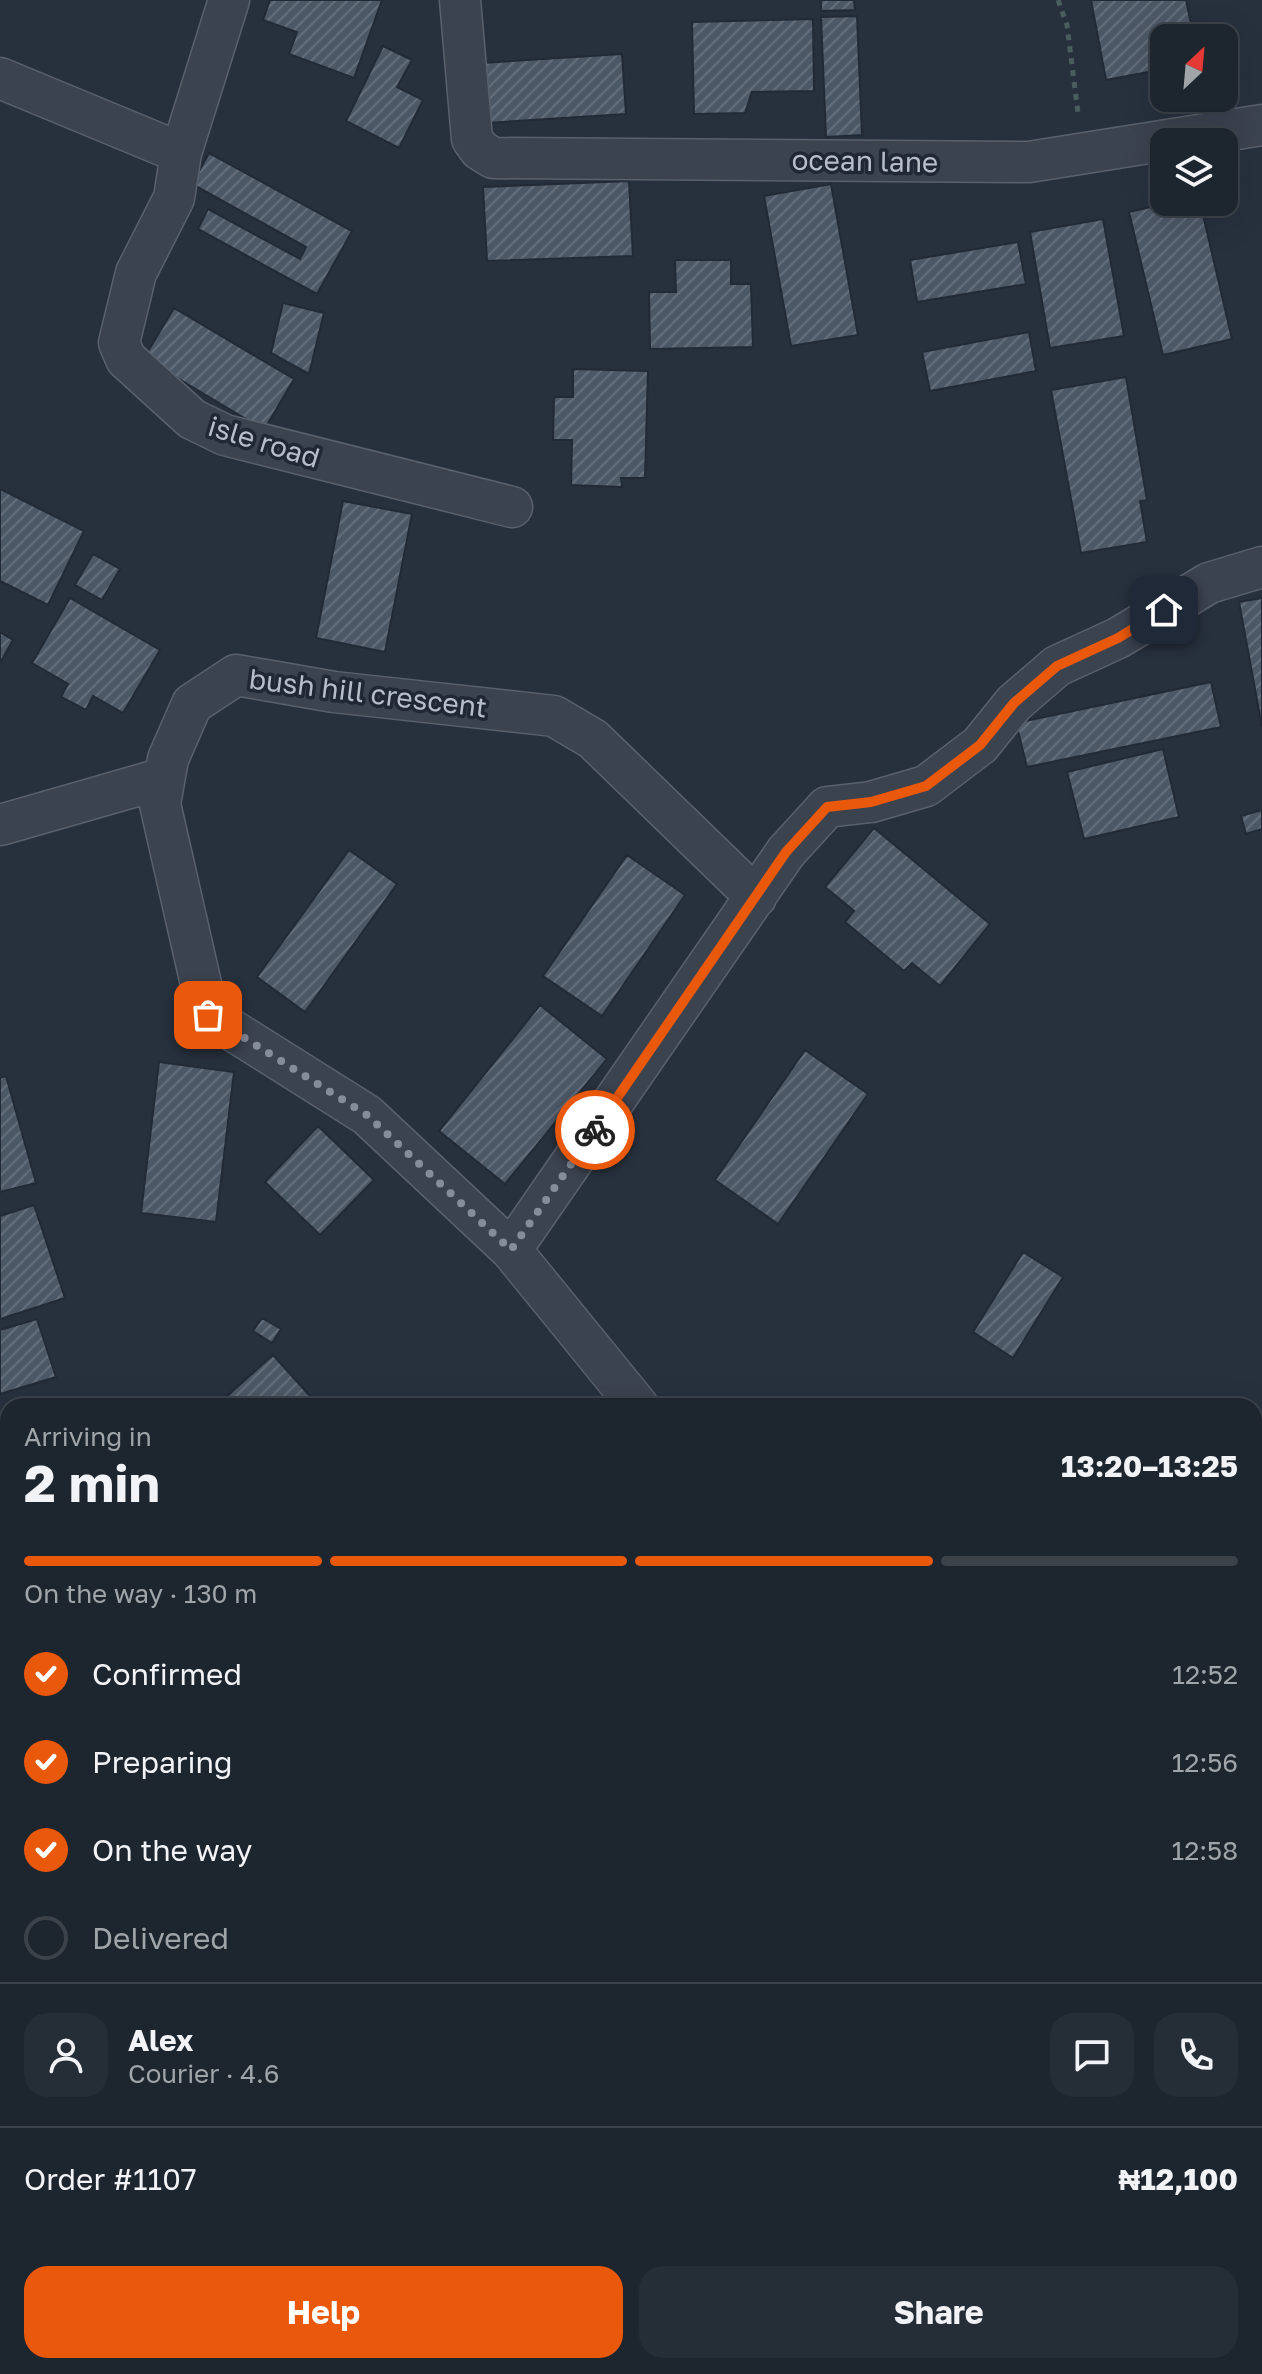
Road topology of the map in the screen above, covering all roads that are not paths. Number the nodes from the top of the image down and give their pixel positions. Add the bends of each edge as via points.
1 (229, 0) edge
2 (460, 0) edge
3 (0, 78) edge
4 (1262, 125) edge
5 (181, 153) junction
6 (512, 507) dead end
7 (1262, 567) edge
8 (164, 778) junction
9 (0, 825) edge
10 (756, 897) junction
11 (511, 1250) junction
12 (631, 1398) edge

1 - 5 street, isle road
2 - 4 street, ocean lane via 472,139 493,158 1029,162
3 - 5 street
5 - 6 street, isle road via 174,198 136,273 119,343 126,359 192,419 225,435
7 - 10 street via 1209,583 1118,638 1057,666 1014,703 980,745 926,786 871,802 827,807 786,852
8 - 9 street
8 - 10 street, bush hill crescent via 192,704 236,675 334,692 554,716 593,739
8 - 11 street, bush hill crescent via 160,804 208,1015 367,1115
10 - 11 street
11 - 12 street, bush hill crescent

